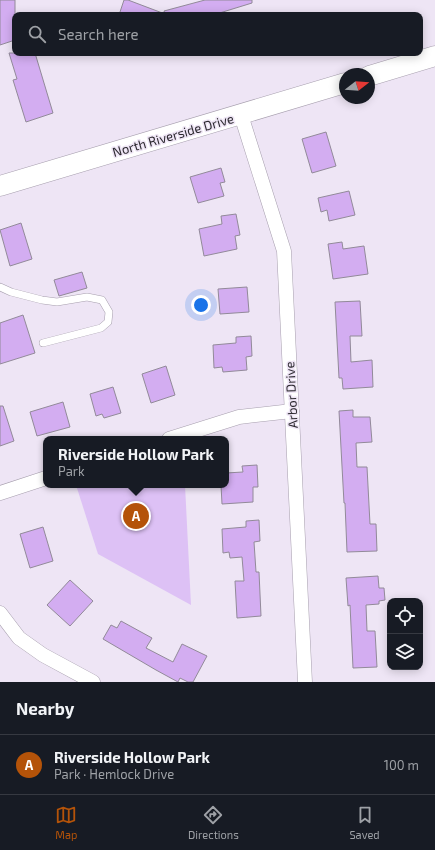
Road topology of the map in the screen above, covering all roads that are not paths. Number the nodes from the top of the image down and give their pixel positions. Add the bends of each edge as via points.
1 (435, 56) edge
2 (375, 74) edge
3 (339, 85) edge
4 (241, 115) junction
5 (0, 186) edge
6 (0, 287) edge
7 (43, 343) dead end
8 (292, 411) junction
9 (179, 436) edge
10 (43, 479) edge
11 (0, 493) edge
12 (0, 613) edge
13 (93, 682) edge
14 (305, 682) edge

1 - 2 street
3 - 4 street, North Riverside Drive
4 - 5 street, North Riverside Drive
4 - 8 street, Arbor Drive via 284,251
6 - 7 lane via 11,292 57,302 87,297 102,300 109,312 108,322 101,328
8 - 9 street via 239,417
8 - 14 street, Arbor Drive
10 - 11 street
12 - 13 street via 19,638 43,655

